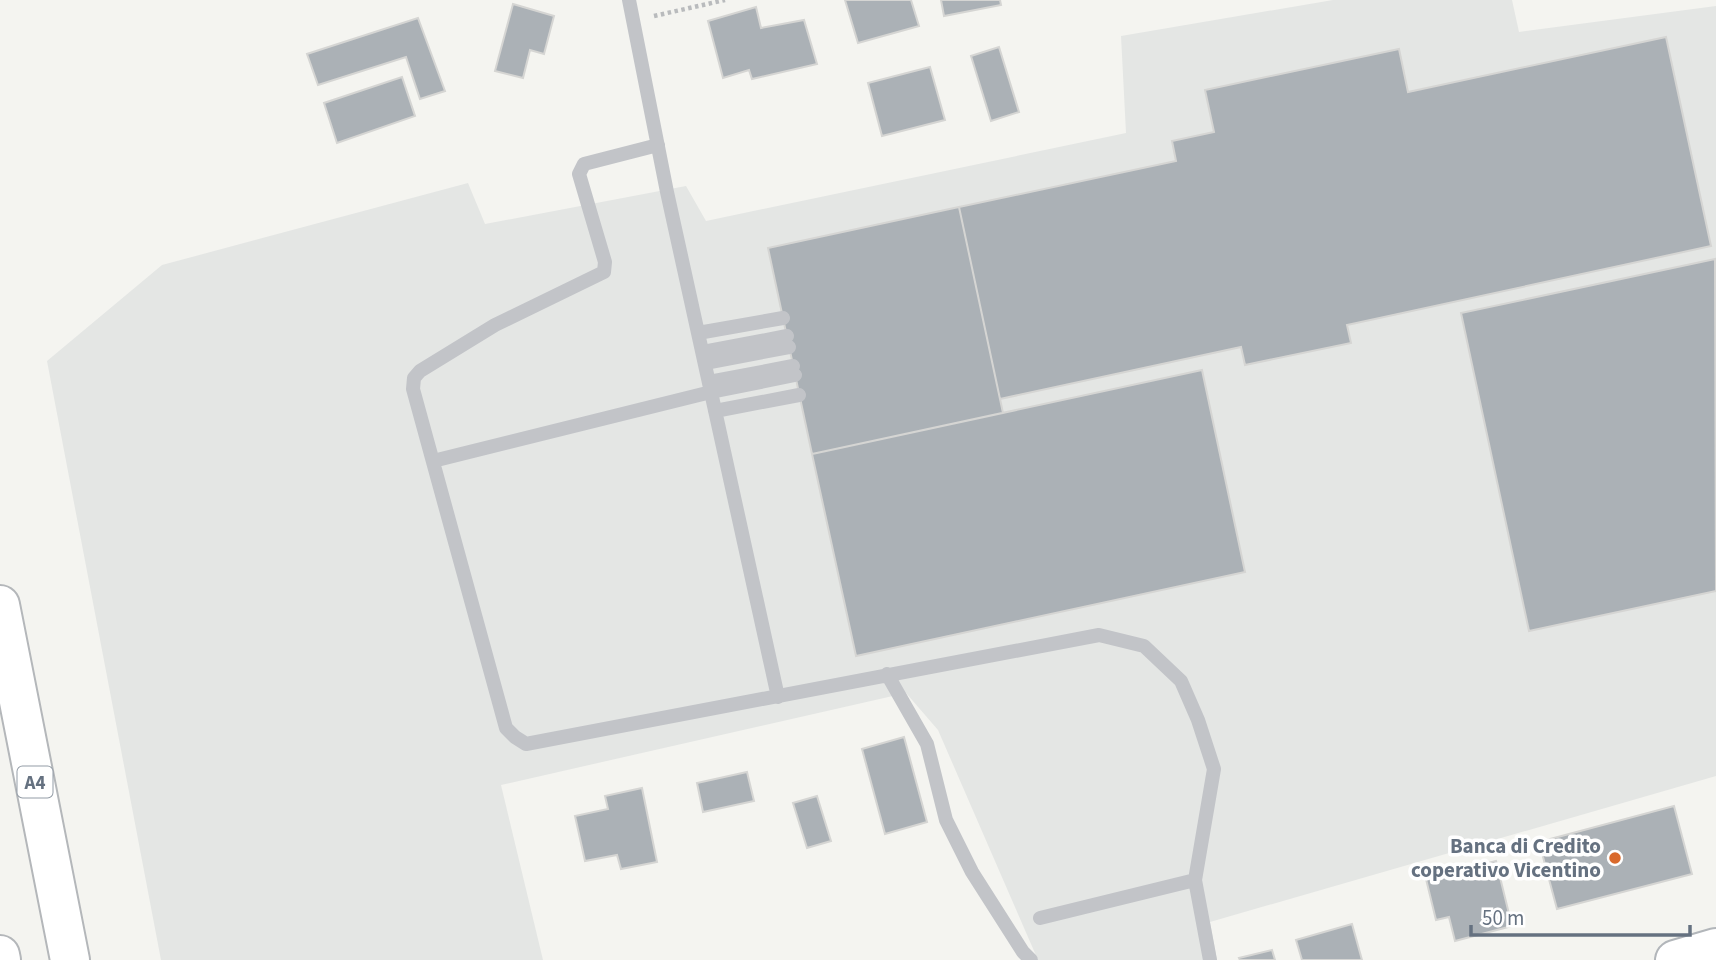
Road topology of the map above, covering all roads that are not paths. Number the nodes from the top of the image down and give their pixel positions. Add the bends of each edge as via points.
1 (630, 4) edge
2 (658, 145) junction
3 (791, 356) junction
4 (707, 372) junction
5 (433, 461) junction
6 (0, 605) edge
7 (887, 674) junction
8 (778, 696) junction
9 (1195, 880) junction
10 (1041, 918) dead end
11 (1716, 948) edge
12 (0, 955) edge
13 (1, 960) edge
14 (70, 960) edge
15 (1031, 960) edge
16 (1210, 960) edge
17 (1675, 960) edge

1 - 2 lane
2 - 4 lane
2 - 5 lane via 584,164 579,174 604,272 495,325 414,378
3 - 4 lane
3 - 4 lane
3 - 4 lane
4 - 5 lane
4 - 8 lane
5 - 8 lane via 506,728 514,737 526,744
6 - 14 main road, A4
7 - 8 lane
7 - 9 lane via 1099,635 1144,646 1181,681 1213,769
7 - 15 lane via 927,744 946,820 967,862
9 - 10 lane
9 - 16 lane
11 - 17 main road
12 - 13 main road

